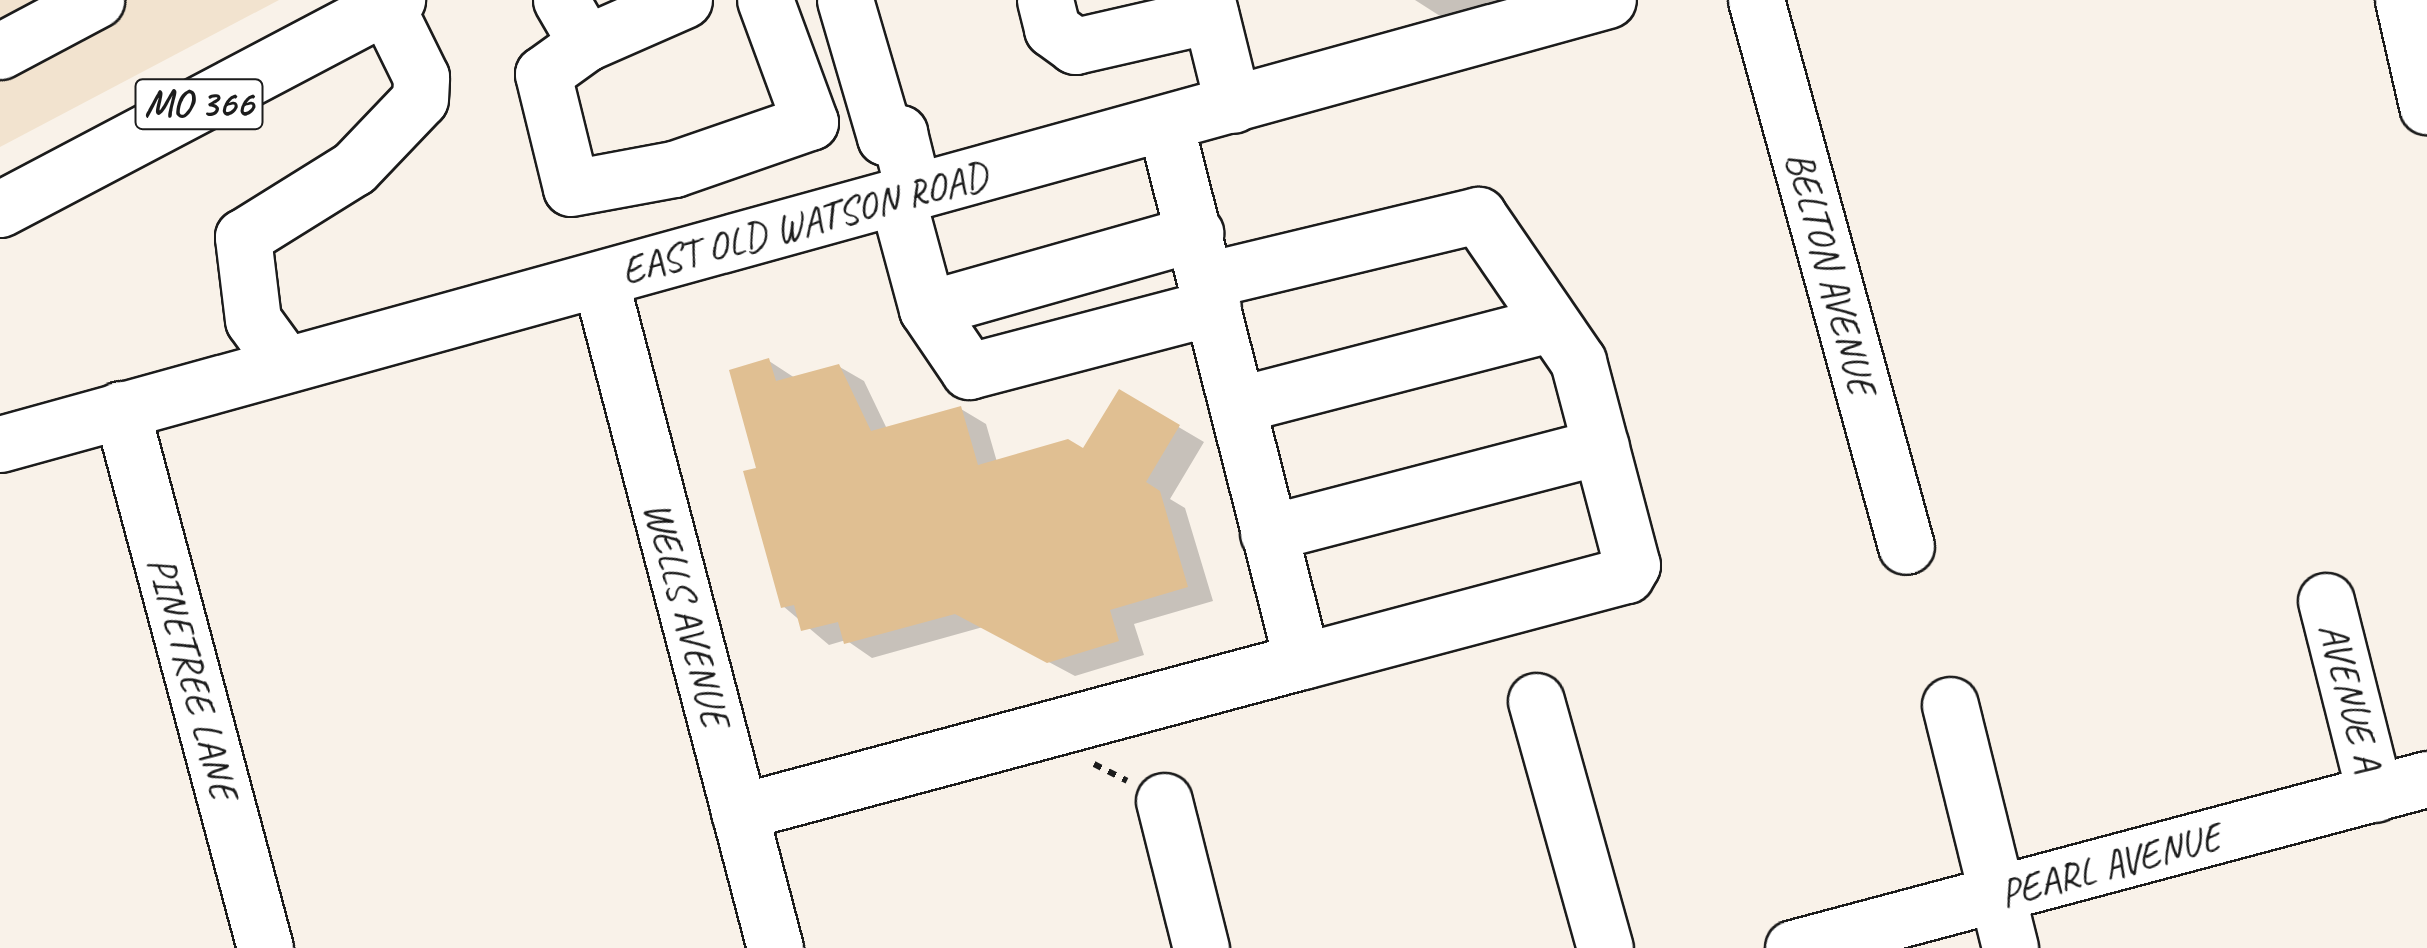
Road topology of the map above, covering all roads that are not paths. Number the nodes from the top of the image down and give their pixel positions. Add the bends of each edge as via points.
1 (96, 0) edge
2 (684, 0) edge
3 (766, 0) edge
4 (846, 0) edge
5 (1045, 0) edge
6 (1608, 0) edge
7 (1756, 0) edge
8 (2403, 0) edge
9 (392, 3) edge
10 (1209, 7) edge
11 (573, 22) edge
12 (0, 51) edge
13 (1233, 105) junction
14 (2427, 106) edge
15 (1165, 124) junction
16 (905, 195) junction
17 (0, 209) edge
18 (1205, 273) junction
19 (600, 280) junction
20 (927, 308) junction
21 (1550, 324) junction
22 (285, 364) junction
23 (1237, 406) junction
24 (120, 409) junction
25 (0, 444) edge
26 (1601, 446) junction
27 (1268, 533) junction
28 (1906, 546) dead end
29 (2326, 601) dead end
30 (1302, 661) junction
31 (1536, 701) dead end
32 (1950, 705) dead end
33 (2427, 780) edge
34 (2375, 794) junction
35 (1164, 801) dead end
36 (739, 812) junction
37 (1996, 896) junction
38 (265, 948) edge
39 (775, 948) edge
40 (1201, 948) edge
41 (1605, 948) edge
42 (1793, 948) edge
43 (2010, 948) edge

1 - 12 street
2 - 11 street
3 - 11 street via 810,122 674,169 571,188 543,74
4 - 16 street via 885,138 899,132
5 - 10 street via 1062,44 1074,46
6 - 13 street, EAST OLD WATSON ROAD
7 - 28 street, BELTON AVENUE
8 - 14 street
9 - 17 street, MO 366
9 - 22 street via 421,78 420,99 354,168 243,237 253,320
10 - 13 street
13 - 15 street, EAST OLD WATSON ROAD
15 - 16 street, EAST OLD WATSON ROAD
15 - 18 street
16 - 19 street, EAST OLD WATSON ROAD
16 - 20 street
18 - 20 street
18 - 20 street via 969,371
18 - 21 street via 1470,214
18 - 23 street
19 - 22 street, EAST OLD WATSON ROAD
19 - 36 street, WELLS AVENUE
21 - 23 street
21 - 26 street via 1578,361
22 - 24 street, EAST OLD WATSON ROAD
23 - 27 street
24 - 25 street, EAST OLD WATSON ROAD
24 - 38 street, PINETREE LANE
26 - 27 street
26 - 30 street via 1632,564 1626,575
27 - 30 street
29 - 34 street, AVENUE A
30 - 36 street
31 - 41 street
32 - 37 street
33 - 34 street, PEARL AVENUE
34 - 37 street, PEARL AVENUE
35 - 40 street
36 - 39 street, WELLS AVENUE
37 - 42 street, PEARL AVENUE
37 - 43 street

